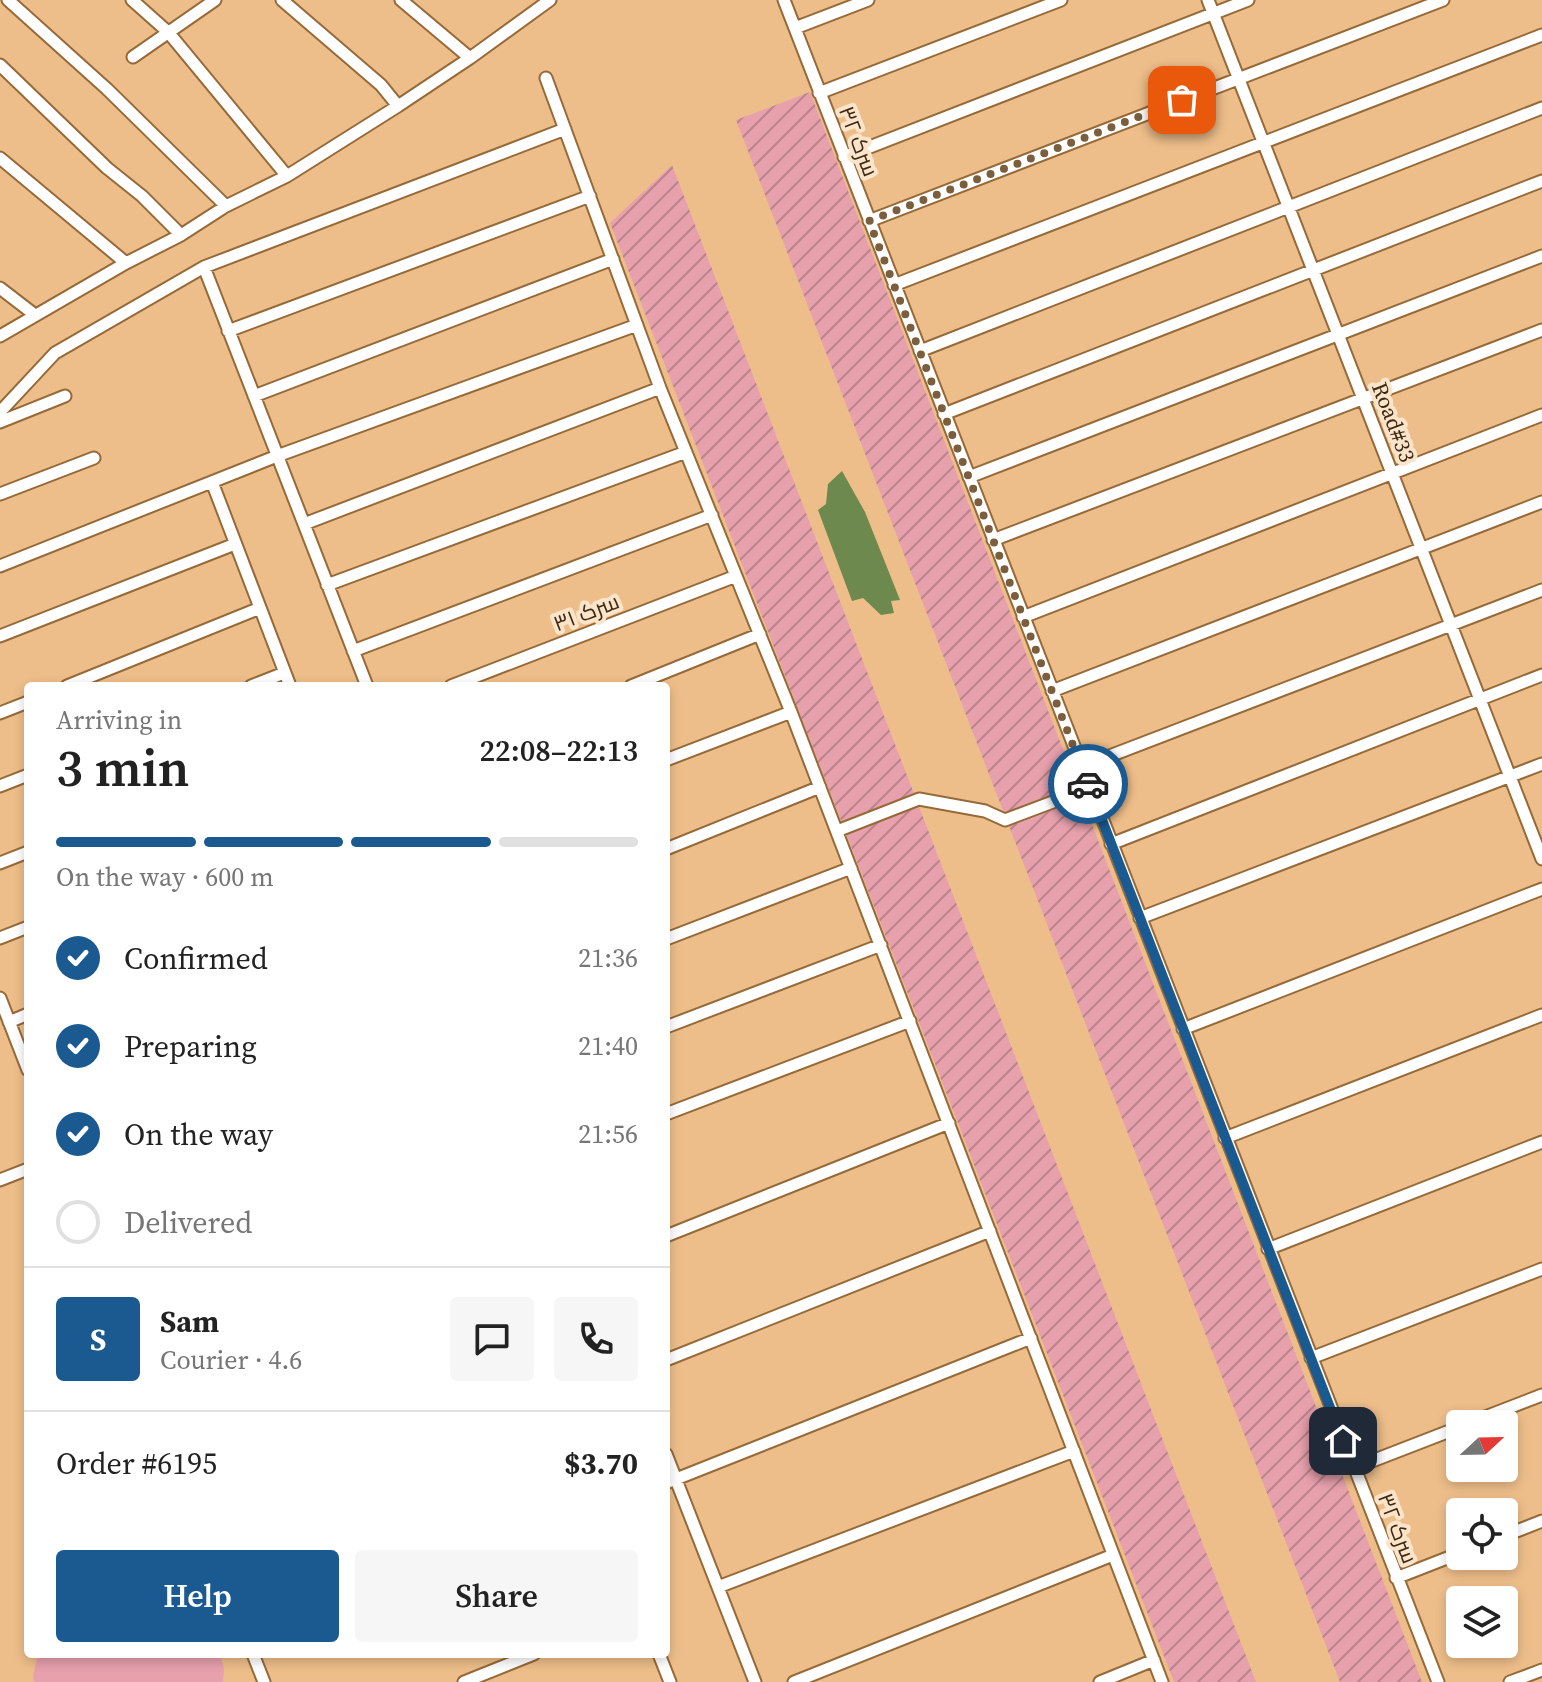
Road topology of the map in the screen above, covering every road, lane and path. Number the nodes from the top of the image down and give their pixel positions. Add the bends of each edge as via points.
1 (8, 0) edge
2 (132, 0) edge
3 (215, 0) edge
4 (282, 0) edge
5 (401, 0) edge
6 (527, 0) edge
7 (550, 0) edge
8 (784, 0) edge
9 (868, 0) edge
10 (1061, 0) edge
11 (1208, 0) edge
12 (1248, 0) edge
13 (1443, 0) edge
14 (538, 10) junction
15 (1214, 13) junction
16 (795, 28) junction
17 (168, 32) junction
18 (1542, 35) edge
19 (133, 57) dead end
20 (470, 58) junction
21 (0, 65) edge
22 (546, 78) dead end
23 (1239, 78) junction
24 (819, 93) junction
25 (398, 106) junction
26 (1542, 108) edge
27 (565, 129) junction
28 (1264, 142) junction
29 (844, 157) junction
30 (0, 158) edge
31 (287, 176) junction
32 (1542, 181) edge
33 (590, 196) junction
34 (226, 206) junction
35 (1289, 206) junction
36 (869, 221) junction
37 (181, 235) junction
38 (1542, 256) edge
39 (613, 259) junction
40 (126, 263) junction
41 (204, 267) junction
42 (1313, 269) junction
43 (894, 285) junction
44 (0, 288) edge
45 (35, 315) junction
46 (637, 325) junction
47 (1542, 330) edge
48 (228, 331) junction
49 (1338, 334) junction
50 (0, 336) edge
51 (920, 351) junction
52 (660, 388) junction
53 (65, 396) dead end
54 (254, 396) junction
55 (1363, 399) junction
56 (0, 412) edge
57 (944, 414) junction
58 (1542, 415) edge
59 (0, 422) edge
60 (686, 452) junction
61 (277, 456) junction
62 (94, 458) dead end
63 (1392, 474) junction
64 (969, 477) junction
65 (212, 482) junction
66 (0, 494) edge
67 (1542, 502) edge
68 (712, 515) junction
69 (304, 524) junction
70 (993, 540) junction
71 (235, 544) junction
72 (1421, 549) junction
73 (0, 566) edge
74 (736, 576) junction
75 (327, 585) junction
76 (1542, 590) edge
77 (260, 608) junction
78 (1023, 617) junction
79 (1451, 625) junction
80 (760, 634) junction
81 (0, 636) edge
82 (353, 651) junction
83 (284, 673) junction
84 (1542, 675) edge
85 (77, 682) edge
86 (261, 682) edge
87 (288, 682) edge
88 (365, 682) edge
89 (461, 682) edge
90 (641, 682) edge
91 (1052, 691) junction
92 (1480, 698) junction
93 (24, 704) edge
94 (791, 712) junction
95 (0, 713) edge
96 (670, 758) edge
97 (1542, 764) edge
98 (1081, 767) junction
99 (1510, 776) junction
100 (24, 777) edge
101 (0, 786) edge
102 (820, 787) junction
103 (1090, 788) junction
104 (837, 831) junction
105 (1111, 844) junction
106 (670, 847) edge
107 (24, 854) edge
108 (1542, 859) edge
109 (0, 863) edge
110 (851, 868) junction
111 (1542, 889) edge
112 (1140, 918) junction
113 (24, 929) edge
114 (670, 937) edge
115 (0, 938) edge
116 (881, 945) junction
117 (0, 998) edge
118 (1542, 1015) edge
119 (24, 1016) edge
120 (910, 1021) junction
121 (9, 1022) junction
122 (670, 1025) edge
123 (1183, 1029) junction
124 (24, 1060) edge
125 (670, 1112) edge
126 (949, 1123) junction
127 (1225, 1138) junction
128 (1542, 1142) edge
129 (24, 1171) edge
130 (0, 1180) edge
131 (990, 1231) junction
132 (670, 1234) edge
133 (1268, 1249) junction
134 (1542, 1269) edge
135 (1031, 1338) junction
136 (670, 1358) edge
137 (1311, 1358) junction
138 (1542, 1395) edge
139 (1503, 1410) edge
140 (1446, 1432) edge
141 (1074, 1451) junction
142 (1354, 1468) junction
143 (671, 1481) edge
144 (1542, 1521) edge
145 (1518, 1530) edge
146 (1113, 1555) junction
147 (1446, 1558) edge
148 (1396, 1578) junction
149 (718, 1587) junction
150 (255, 1658) edge
151 (524, 1658) edge
152 (661, 1658) edge
153 (1154, 1660) junction
154 (1542, 1670) edge
155 (264, 1682) edge
156 (464, 1682) edge
157 (670, 1682) edge
158 (755, 1682) edge
159 (794, 1682) edge
160 (1100, 1682) edge
161 (1162, 1682) edge
162 (1438, 1682) edge
163 (1510, 1682) edge

1 - 34 street
2 - 17 street
3 - 17 street
4 - 25 street via 381,85
5 - 20 street
6 - 14 street
7 - 14 street
8 - 16 street, سرک ۳۲
9 - 16 street
10 - 24 street
11 - 15 street, Road#33
12 - 15 street
13 - 23 street
14 - 20 street
15 - 23 street, Road#33
15 - 29 street
16 - 24 street, سرک ۳۲
17 - 19 street
17 - 31 street
18 - 28 street
20 - 25 street
21 - 37 street
22 - 27 street
23 - 28 street, Road#33
23 - 36 street
24 - 29 street, سرک ۳۲
25 - 31 street
26 - 35 street
27 - 33 street
27 - 41 street
28 - 35 street, Road#33
28 - 43 street
29 - 36 street, سرک ۳۲
30 - 40 street
31 - 34 street
32 - 42 street
33 - 39 street
33 - 48 street
34 - 37 street
35 - 42 street, Road#33
35 - 51 street
36 - 43 street, سرک ۳۲
37 - 40 street
38 - 49 street
39 - 46 street
39 - 54 street
40 - 45 street
41 - 48 street
41 - 56 street via 55,353
42 - 49 street, Road#33
42 - 57 street
43 - 51 street, سرک ۳۲
44 - 45 street
45 - 50 street
46 - 52 street
46 - 61 street
47 - 55 street
48 - 54 street
49 - 55 street, Road#33
49 - 64 street
51 - 57 street, سرک ۳۲
52 - 60 street
52 - 69 street
53 - 59 street
54 - 61 street
55 - 63 street, Road#33
55 - 70 street
57 - 64 street, سرک ۳۲
58 - 63 street
60 - 68 street
60 - 75 street
61 - 65 street
61 - 69 street
62 - 66 street
63 - 72 street, Road#33
63 - 78 street
64 - 70 street, سرک ۳۲
65 - 71 street
65 - 73 street
67 - 72 street
68 - 74 street
68 - 82 street
69 - 75 street
70 - 78 street, سرک ۳۲
71 - 77 street
71 - 81 street
72 - 79 street, Road#33
72 - 91 street
74 - 80 street
74 - 89 street, سرک ۳۱
75 - 82 street
76 - 79 street
77 - 83 street
77 - 85 street
78 - 91 street, سرک ۳۲
79 - 92 street, Road#33
79 - 98 street
80 - 90 street
80 - 94 street
82 - 88 street
83 - 86 street
83 - 87 street
84 - 92 street
91 - 98 street, سرک ۳۲
92 - 99 street, Road#33
92 - 105 street
93 - 95 street
94 - 96 street
94 - 102 street
97 - 99 street
98 - 103 street, سرک ۳۲
99 - 108 street, Road#33
99 - 112 street
100 - 101 street
102 - 104 street
102 - 106 street
103 - 104 street via 1005,820 919,799
103 - 105 street, سرک ۳۲
104 - 110 street
105 - 112 street, سرک ۳۲
107 - 109 street
110 - 114 street
110 - 116 street
111 - 123 street
112 - 123 street, سرک ۳۲
113 - 115 street
116 - 120 street
116 - 122 street
117 - 121 street
118 - 127 street
119 - 121 street
120 - 125 street
120 - 126 street
121 - 124 street
123 - 127 street, سرک ۳۲
126 - 131 street
126 - 132 street
127 - 133 street, سرک ۳۲
128 - 133 street
129 - 130 street
131 - 135 street
131 - 136 street
133 - 137 street, سرک ۳۲
134 - 137 street
135 - 141 street
135 - 143 street
137 - 142 street, سرک ۳۲
138 - 139 street
140 - 142 street
141 - 146 street
141 - 149 street
142 - 148 street, سرک ۳۲
143 - 149 street
144 - 145 street
146 - 153 street
146 - 159 street
147 - 148 street
148 - 162 street, سرک ۳۲
149 - 158 street
150 - 155 street
151 - 156 street
152 - 157 street
153 - 160 street
153 - 161 street
154 - 163 street

